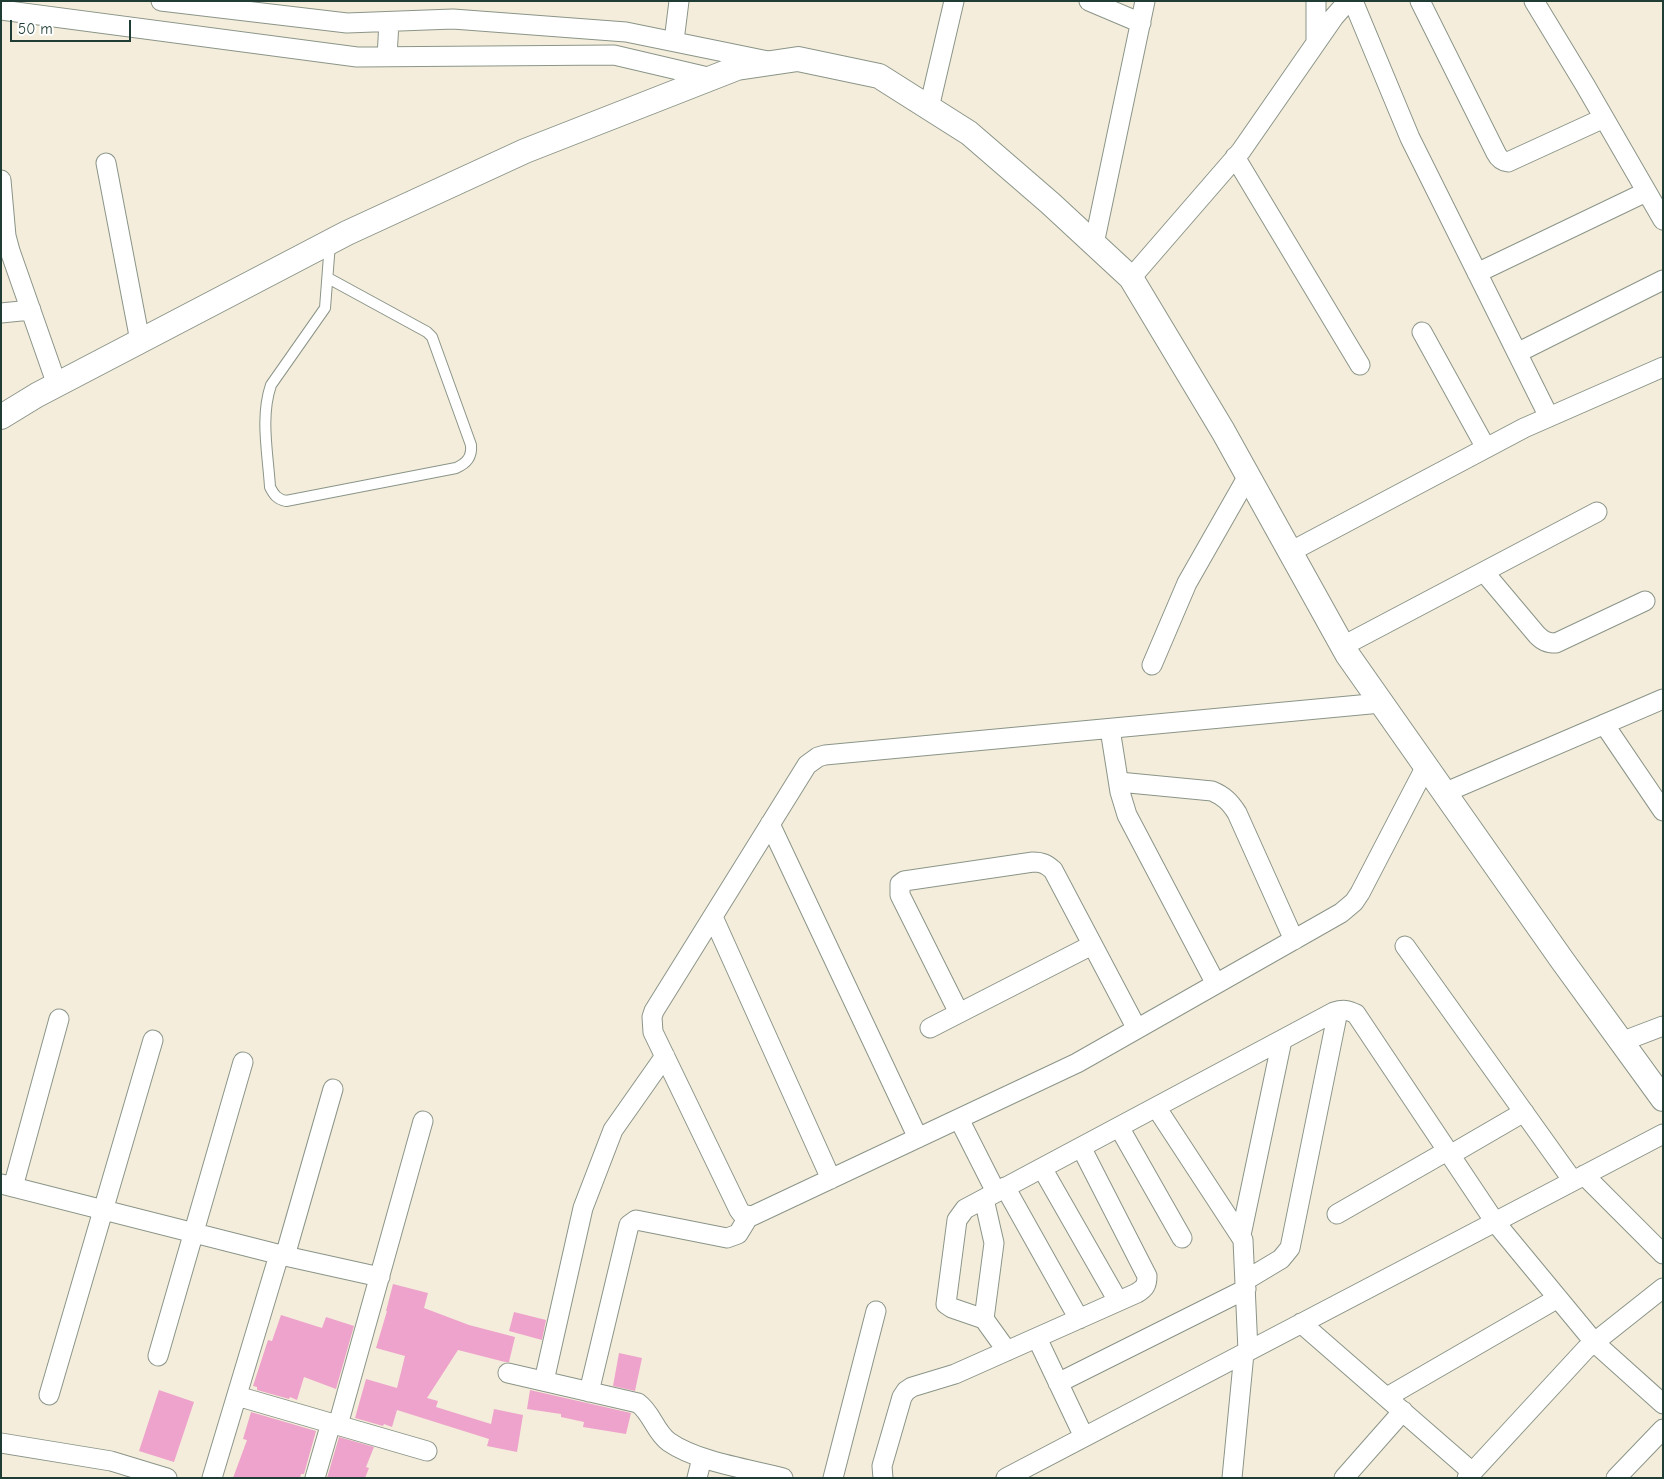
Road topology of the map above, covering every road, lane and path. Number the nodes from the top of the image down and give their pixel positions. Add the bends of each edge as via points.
1 (161, 1) edge
2 (680, 1) edge
3 (954, 1) edge
4 (1088, 1) edge
5 (1145, 1) edge
6 (1316, 1) edge
7 (1348, 1) edge
8 (1354, 1) edge
9 (1420, 1) edge
10 (1534, 1) edge
11 (1, 10) edge
12 (389, 22) junction
13 (1141, 23) junction
14 (674, 41) junction
15 (1316, 42) junction
16 (387, 57) junction
17 (775, 62) junction
18 (712, 78) junction
19 (929, 108) junction
20 (1604, 118) junction
21 (1235, 157) junction
22 (106, 163) dead end
23 (1, 180) edge
24 (1646, 192) junction
25 (1663, 220) edge
26 (330, 242) junction
27 (1094, 244) junction
28 (1477, 273) junction
29 (328, 278) junction
30 (1131, 278) junction
31 (1663, 280) edge
32 (31, 310) junction
33 (1, 313) edge
34 (1422, 332) dead end
35 (140, 341) junction
36 (1517, 354) junction
37 (1360, 365) dead end
38 (1663, 367) edge
39 (57, 385) junction
40 (1, 417) edge
41 (1548, 417) junction
42 (1486, 448) junction
43 (1248, 476) junction
44 (1597, 512) dead end
45 (1290, 552) junction
46 (1484, 572) junction
47 (1644, 601) dead end
48 (1343, 646) junction
49 (1152, 665) dead end
50 (1663, 699) edge
51 (1381, 703) junction
52 (1604, 724) junction
53 (1110, 729) junction
54 (1426, 766) junction
55 (1119, 782) junction
56 (1444, 793) junction
57 (1663, 811) edge
58 (770, 824) junction
59 (713, 917) junction
60 (1294, 940) junction
61 (1092, 945) junction
62 (1405, 946) dead end
63 (1216, 984) junction
64 (1338, 1011) junction
65 (959, 1014) junction
66 (59, 1018) dead end
67 (1663, 1026) edge
68 (930, 1028) dead end
69 (1137, 1029) junction
70 (153, 1040) dead end
71 (1282, 1040) junction
72 (1621, 1042) junction
73 (665, 1056) junction
74 (242, 1062) dead end
75 (333, 1089) dead end
76 (1663, 1099) edge
77 (1156, 1106) junction
78 (1524, 1112) junction
79 (959, 1119) junction
80 (423, 1122) dead end
81 (1119, 1127) junction
82 (1663, 1134) edge
83 (918, 1138) junction
84 (1081, 1147) junction
85 (1449, 1153) junction
86 (1042, 1168) junction
87 (1578, 1178) junction
88 (831, 1179) junction
89 (7, 1186) edge
90 (995, 1193) junction
91 (103, 1210) junction
92 (1337, 1214) dead end
93 (749, 1216) junction
94 (1495, 1222) junction
95 (192, 1233) junction
96 (1241, 1235) junction
97 (1182, 1238) dead end
98 (1663, 1254) edge
99 (282, 1256) junction
100 (380, 1277) junction
101 (1246, 1284) junction
102 (1663, 1288) edge
103 (1558, 1298) junction
104 (1118, 1301) junction
105 (876, 1311) dead end
106 (984, 1318) junction
107 (1079, 1319) junction
108 (1301, 1323) junction
109 (1037, 1338) junction
110 (1595, 1342) junction
111 (1007, 1351) junction
112 (1246, 1352) junction
113 (158, 1356) dead end
114 (508, 1373) dead end
115 (544, 1381) junction
116 (1058, 1383) junction
117 (589, 1392) junction
118 (49, 1395) dead end
119 (237, 1396) junction
120 (1387, 1397) junction
121 (1663, 1404) edge
122 (1402, 1411) junction
123 (334, 1424) junction
124 (1663, 1429) edge
125 (1084, 1437) junction
126 (1, 1443) edge
127 (427, 1451) dead end
128 (702, 1458) junction
129 (123, 1472) edge
130 (1470, 1475) edge
131 (167, 1478) edge
132 (212, 1478) edge
133 (315, 1478) edge
134 (697, 1478) edge
135 (783, 1478) edge
136 (833, 1478) edge
137 (883, 1478) edge
138 (1006, 1478) edge
139 (1232, 1478) edge
140 (1344, 1478) edge
141 (1616, 1478) edge

1 - 12 street via 347,23
2 - 14 street
3 - 19 street
4 - 13 street
5 - 13 street
6 - 15 street
7 - 15 street
8 - 28 street via 1410,138
9 - 20 street via 1499,158 1508,162
10 - 20 street
11 - 16 street via 343,56
12 - 14 street via 453,19 626,32
12 - 16 street
13 - 27 street
14 - 17 street
15 - 21 street
16 - 18 street via 614,55
17 - 18 street via 737,68
17 - 19 street via 798,59 880,76
18 - 26 street via 525,151
19 - 27 street via 969,133
20 - 24 street
21 - 30 street
21 - 37 street
22 - 35 street
23 - 32 street via 6,236
24 - 25 street
24 - 28 street
26 - 29 lane
26 - 35 street
27 - 30 street
28 - 36 street
29 - 29 lane via 322,315 272,385 266,399 270,487 274,495 286,501 465,464 472,445 432,337
30 - 43 street
31 - 36 street
32 - 33 street
32 - 39 street
34 - 42 street
35 - 39 street
36 - 41 street
38 - 41 street
39 - 40 street
41 - 42 street
42 - 45 street
43 - 45 street
43 - 49 street via 1187,582
44 - 46 street
45 - 48 street
46 - 47 street via 1537,635 1550,643
46 - 48 street
48 - 51 street
50 - 52 street
51 - 53 street
51 - 54 street
52 - 56 street
52 - 57 street
53 - 55 street
53 - 58 street via 818,757 808,765
54 - 56 street
54 - 60 street via 1354,902
55 - 60 street via 1223,795 1238,813
55 - 63 street via 1127,815
56 - 72 street
58 - 59 street
58 - 83 street
59 - 73 street via 654,1011 653,1032
59 - 88 street
60 - 63 street
61 - 65 street
61 - 65 street via 1052,870 1040,862 904,880 900,884 900,895
61 - 69 street
62 - 78 street
63 - 69 street
64 - 71 street
64 - 85 street via 1349,1010 1356,1014
64 - 101 street via 1290,1248 1282,1259
65 - 68 street
66 - 89 street
67 - 72 street
69 - 79 street via 1077,1063
70 - 91 street
71 - 77 street
71 - 96 street
72 - 76 street
73 - 93 street via 739,1210
73 - 115 street via 612,1130 607,1142 583,1208
74 - 95 street
75 - 99 street
77 - 81 street
77 - 96 street
78 - 85 street
78 - 87 street
79 - 83 street
79 - 90 street
80 - 100 street
81 - 84 street
81 - 97 street
82 - 87 street
83 - 88 street
84 - 86 street
84 - 104 street via 1147,1276 1143,1289
85 - 92 street
85 - 94 street
86 - 90 street
86 - 104 street
87 - 94 street
87 - 98 street
88 - 93 street
89 - 91 street
90 - 106 street via 994,1243
90 - 106 street via 965,1209 957,1220 946,1300 949,1307
90 - 107 street
91 - 95 street
91 - 118 street
93 - 117 street via 738,1234 727,1238 632,1221
94 - 103 street
94 - 108 street
95 - 99 street
95 - 113 street
96 - 101 street
99 - 100 street
99 - 119 street
100 - 123 street
101 - 112 street
101 - 116 street
102 - 110 street
103 - 110 street
103 - 120 street
104 - 107 street
105 - 136 street
106 - 111 street
107 - 109 street
108 - 112 street
108 - 120 street
109 - 111 street
109 - 116 street
110 - 121 street
110 - 130 street
111 - 137 street via 906,1391 882,1466
112 - 125 street
112 - 139 street
114 - 115 street
115 - 117 street
116 - 125 street
117 - 128 street via 638,1403 663,1438
119 - 123 street
119 - 132 street
120 - 122 street
122 - 130 street
122 - 140 street
123 - 127 street
123 - 133 street
124 - 141 street
125 - 138 street
126 - 129 street via 101,1459
128 - 134 street
128 - 135 street
129 - 131 street

